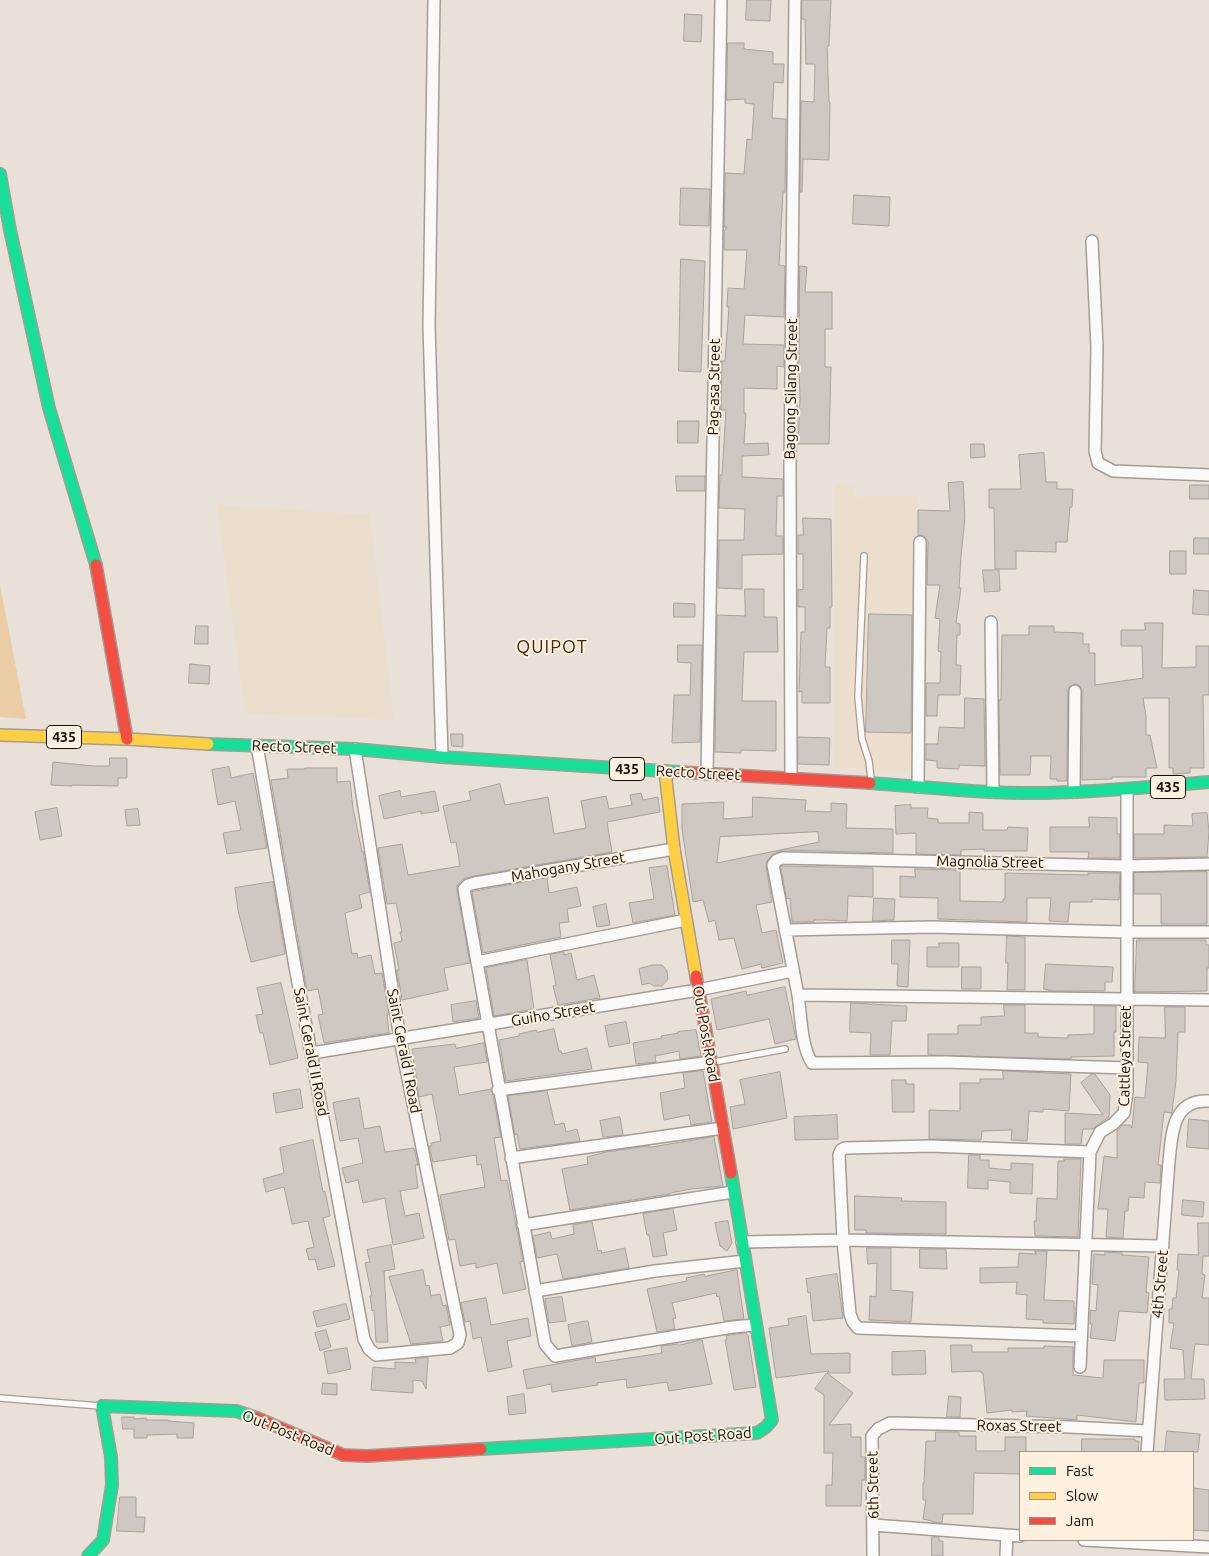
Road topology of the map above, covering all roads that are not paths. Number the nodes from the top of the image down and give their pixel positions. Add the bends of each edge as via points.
1 (434, 0) edge
2 (721, 0) edge
3 (795, 0) edge
4 (0, 174) edge
5 (1092, 241) dead end
6 (1209, 475) edge
7 (920, 542) dead end
8 (864, 556) dead end
9 (991, 622) dead end
10 (1075, 690) dead end
11 (0, 736) edge
12 (127, 739) junction
13 (257, 745) junction
14 (355, 749) junction
15 (442, 756) junction
16 (666, 771) junction
17 (707, 774) junction
18 (791, 778) junction
19 (1209, 782) edge
20 (871, 783) junction
21 (918, 787) junction
22 (1127, 790) junction
23 (993, 792) junction
24 (1074, 792) junction
25 (674, 849) junction
26 (1209, 864) edge
27 (1126, 866) junction
28 (686, 920) junction
29 (785, 930) junction
30 (1126, 932) junction
31 (1209, 932) edge
32 (477, 962) junction
33 (793, 971) junction
34 (698, 990) junction
35 (798, 995) junction
36 (1126, 1000) junction
37 (1209, 1000) edge
38 (488, 1025) junction
39 (400, 1039) junction
40 (785, 1049) dead end
41 (312, 1053) junction
42 (712, 1062) junction
43 (1127, 1068) junction
44 (498, 1090) junction
45 (1209, 1101) edge
46 (722, 1128) junction
47 (1090, 1152) junction
48 (511, 1158) junction
49 (733, 1192) junction
50 (523, 1225) junction
51 (843, 1240) junction
52 (742, 1242) junction
53 (1085, 1245) junction
54 (1163, 1246) junction
55 (745, 1261) junction
56 (535, 1291) junction
57 (755, 1325) junction
58 (1081, 1336) junction
59 (376, 1355) joint
60 (1080, 1367) dead end
61 (0, 1398) edge
62 (102, 1406) junction
63 (890, 1423) joint
64 (1148, 1431) junction
65 (1147, 1451) edge
66 (873, 1525) junction
67 (1007, 1535) junction
68 (1019, 1536) edge
69 (1140, 1541) edge
70 (1209, 1547) edge
71 (88, 1556) edge
72 (873, 1556) edge
73 (1006, 1556) edge
74 (1139, 1556) edge

1 - 15 street via 429,326
2 - 17 street, Pag-asa Street
3 - 18 street, Bagong Silang Street via 790,466
4 - 12 street via 49,408 95,558
5 - 6 street via 1098,347 1095,451 1098,463 1113,471
7 - 21 street
8 - 20 lane via 858,697
9 - 23 street
10 - 24 street
11 - 12 street, 435
12 - 13 street, Recto Street / 435
13 - 14 street, Recto Street / 435
13 - 41 street, Saint Gerald II Road
14 - 15 street, Recto Street / 435
14 - 39 street, Saint Gerald I Road
15 - 16 street, Recto Street / 435
16 - 17 street, Recto Street / 435
16 - 25 street, Out Post Road
17 - 18 street, Recto Street / 435
18 - 20 street, Recto Street / 435
19 - 22 street, Recto Street / 435
20 - 21 street, Recto Street / 435
21 - 23 street, Recto Street / 435
22 - 24 street, Recto Street / 435
22 - 27 street, Cattleya Street
23 - 24 street, Recto Street / 435
25 - 28 street, Out Post Road
25 - 32 street, Mahogany Street via 468,885 464,889
26 - 27 street, Magnolia Street
27 - 29 street, Magnolia Street via 783,858 773,865
27 - 30 street, Cattleya Street
28 - 32 street
28 - 34 street, Out Post Road
29 - 30 street via 931,927
29 - 33 street
30 - 31 street
30 - 36 street, Cattleya Street
32 - 38 street
33 - 34 street, Guiho Street
33 - 35 street
34 - 38 street, Guiho Street
34 - 42 street, Out Post Road
35 - 36 street
35 - 43 street via 808,1057 812,1063 946,1062
36 - 37 street
36 - 43 street, Cattleya Street
38 - 39 street, Guiho Street
38 - 44 street
39 - 41 street, Guiho Street
39 - 59 street, Saint Gerald I Road via 460,1335 458,1343 450,1348
40 - 42 lane
41 - 59 street, Saint Gerald II Road via 364,1339
42 - 44 street
42 - 46 street, Out Post Road
43 - 47 street, Cattleya Street via 1124,1112 1100,1132
44 - 48 street
45 - 54 street, 4th Street via 1185,1107 1177,1116 1169,1161
46 - 48 street
46 - 49 street, Out Post Road
47 - 51 street via 930,1146 845,1148 839,1155
47 - 53 street, Cattleya Street
48 - 50 street
49 - 50 street
49 - 52 street, Out Post Road
50 - 56 street
51 - 52 street
51 - 53 street
51 - 58 street via 850,1314 858,1328
52 - 55 street, Out Post Road
53 - 54 street
53 - 58 street, Cattleya Street
54 - 64 street, 4th Street
55 - 56 street via 655,1271
55 - 57 street, Out Post Road
56 - 57 street via 545,1344 556,1356
57 - 62 street, Out Post Road via 772,1420 757,1433 367,1456 343,1455 236,1411
58 - 60 street, Cattleya Street
61 - 62 lane
62 - 71 street via 111,1457 112,1485 103,1540
63 - 64 street, Roxas Street
63 - 66 street, 6th Street via 872,1436
64 - 65 street, 4th Street
66 - 67 street
66 - 72 street, 6th Street
67 - 68 street
67 - 73 street
69 - 70 street
69 - 74 street

